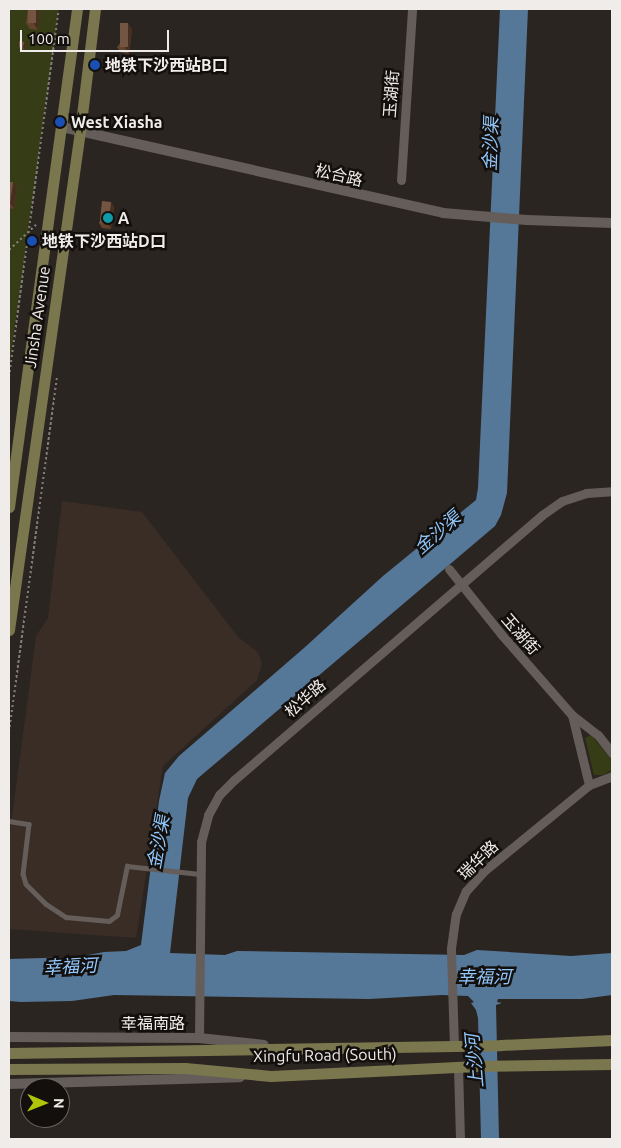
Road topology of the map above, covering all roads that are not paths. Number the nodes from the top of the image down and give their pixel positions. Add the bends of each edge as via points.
1 (77, 9) edge
2 (94, 9) edge
3 (412, 9) edge
4 (62, 128) junction
5 (80, 131) junction
6 (401, 180) dead end
7 (612, 223) edge
8 (612, 491) edge
9 (9, 507) edge
10 (449, 569) dead end
11 (460, 584) junction
12 (9, 630) edge
13 (572, 715) junction
14 (612, 753) edge
15 (612, 776) edge
16 (589, 786) junction
17 (9, 821) edge
18 (200, 874) junction
19 (9, 1037) edge
20 (199, 1038) junction
21 (612, 1040) edge
22 (454, 1046) junction
23 (297, 1048) junction
24 (9, 1053) edge
25 (612, 1064) edge
26 (458, 1067) junction
27 (9, 1069) edge
28 (271, 1076) junction
29 (9, 1084) edge
30 (460, 1139) edge

1 - 4 main road, Jinsha Avenue
2 - 5 main road, Jinsha Avenue
3 - 6 street, 玉湖街
4 - 5 street, 松合路
4 - 9 main road, Jinsha Avenue
5 - 7 street, 松合路 via 443,213
5 - 12 main road, Jinsha Avenue
8 - 11 street, 松华路 via 586,493 562,501
10 - 11 street, 玉湖街
11 - 13 street, 玉湖街
11 - 18 street, 松华路 via 219,795 208,815 201,842
13 - 14 street, 玉湖街 via 598,735
13 - 16 street, 玉湖街
15 - 16 street, 瑞华路
16 - 22 street, 瑞华路 via 484,872 466,891 456,914 451,948
17 - 18 lane via 29,824 23,874 26,884 58,914 109,921 117,915 127,866
18 - 20 street, 松华路
19 - 20 street, 幸福南路
20 - 23 street, 幸福南路
21 - 22 main road, Xingfu Road (South)
22 - 23 main road, Xingfu Road (South)
23 - 24 main road, Xingfu Road (South)
25 - 26 main road, Xingfu Road (South)
26 - 28 main road, Xingfu Road (South)
26 - 30 street
27 - 28 main road, Xingfu Road (South) via 186,1068
28 - 29 street

